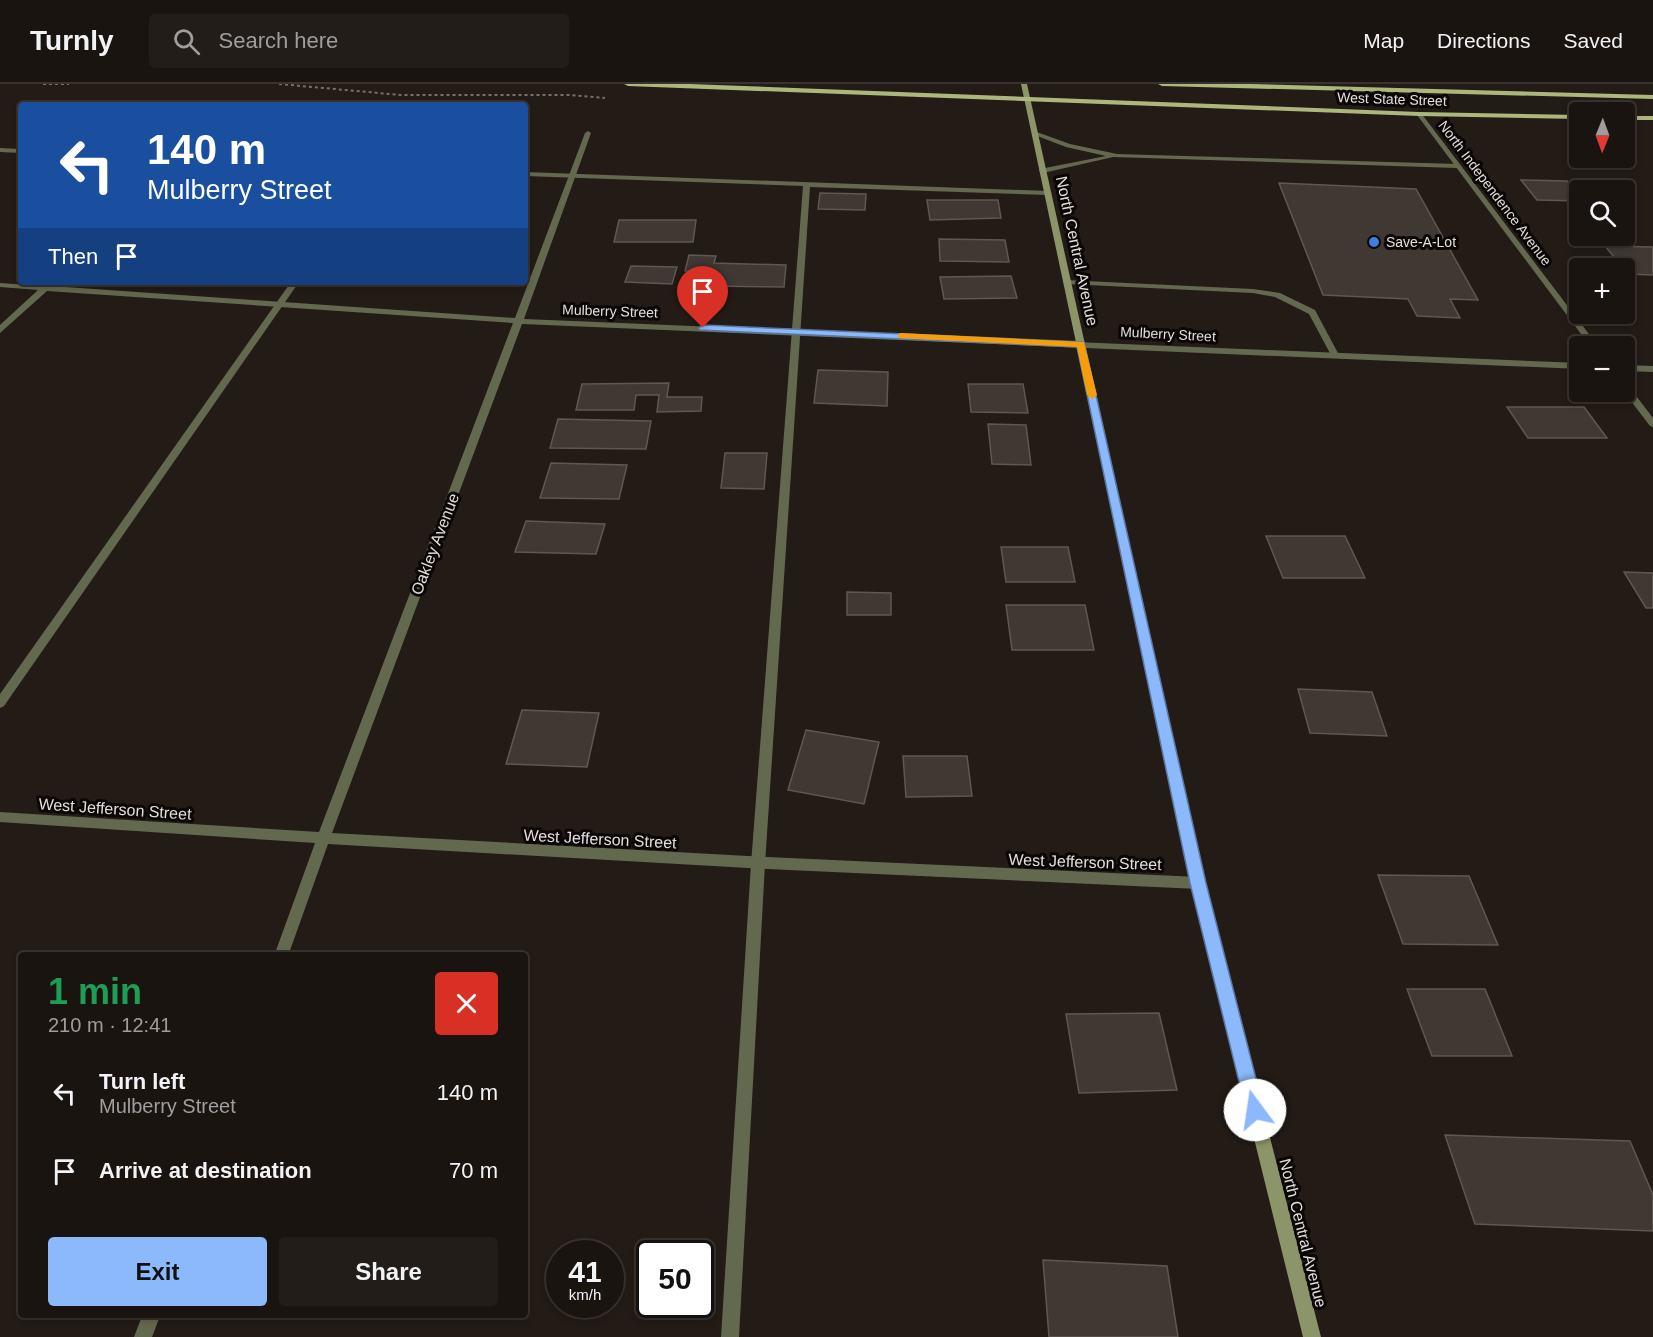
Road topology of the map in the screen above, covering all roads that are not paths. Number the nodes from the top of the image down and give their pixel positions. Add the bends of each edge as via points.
1 (628, 84) edge
2 (1023, 84) edge
3 (1162, 84) edge
4 (1224, 85) edge
5 (1398, 87) edge
6 (1653, 97) edge
7 (1027, 100) junction
8 (1419, 114) junction
9 (1569, 117) edge
10 (1635, 118) edge
11 (1653, 118) edge
12 (588, 133) dead end
13 (1034, 133) junction
14 (0, 150) edge
15 (18, 151) edge
16 (1117, 156) junction
17 (1457, 166) junction
18 (1043, 171) junction
19 (528, 174) edge
20 (573, 176) junction
21 (807, 184) junction
22 (1048, 193) junction
23 (1067, 282) junction
24 (0, 285) edge
25 (48, 285) edge
26 (293, 285) edge
27 (280, 304) junction
28 (520, 321) junction
29 (0, 330) edge
30 (795, 332) junction
31 (1586, 336) edge
32 (1081, 344) junction
33 (1335, 355) junction
34 (1569, 366) edge
35 (1635, 368) edge
36 (1653, 369) edge
37 (1635, 400) edge
38 (1653, 424) edge
39 (0, 703) edge
40 (0, 818) edge
41 (322, 840) junction
42 (758, 864) junction
43 (1198, 883) junction
44 (282, 952) edge
45 (150, 1318) edge
46 (143, 1337) edge
47 (730, 1337) edge
48 (1312, 1337) edge

1 - 7 main road, West State Street
2 - 7 main road, North Central Avenue
3 - 4 main road, West State Street
4 - 5 main road, West State Street
5 - 6 main road, West State Street
7 - 8 main road, West State Street
7 - 13 main road, North Central Avenue
8 - 9 main road, West State Street
8 - 17 street, North Independence Avenue
10 - 11 main road
12 - 20 street, Oakley Avenue
13 - 16 street via 1079,149
13 - 18 main road, North Central Avenue
14 - 15 street
16 - 17 street
16 - 18 street
17 - 31 street, North Independence Avenue
18 - 22 main road, North Central Avenue
19 - 20 street
20 - 21 street
20 - 28 street, Oakley Avenue
21 - 22 street
21 - 30 street
22 - 23 main road, North Central Avenue
23 - 32 main road, North Central Avenue
23 - 33 street via 1277,295 1312,312
24 - 25 street, Mulberry Street
25 - 27 street, Mulberry Street
25 - 29 street
26 - 27 street
27 - 28 street, Mulberry Street
27 - 39 street
28 - 30 street, Mulberry Street
28 - 41 street, Oakley Avenue
30 - 32 street, Mulberry Street
30 - 42 street
32 - 33 street, Mulberry Street
32 - 43 main road, North Central Avenue
33 - 34 street, Mulberry Street
35 - 36 street
37 - 38 street
40 - 41 street, West Jefferson Street
41 - 42 street, West Jefferson Street
41 - 44 street, Oakley Avenue
42 - 43 street, West Jefferson Street
42 - 47 street
43 - 48 main road, North Central Avenue
45 - 46 street

